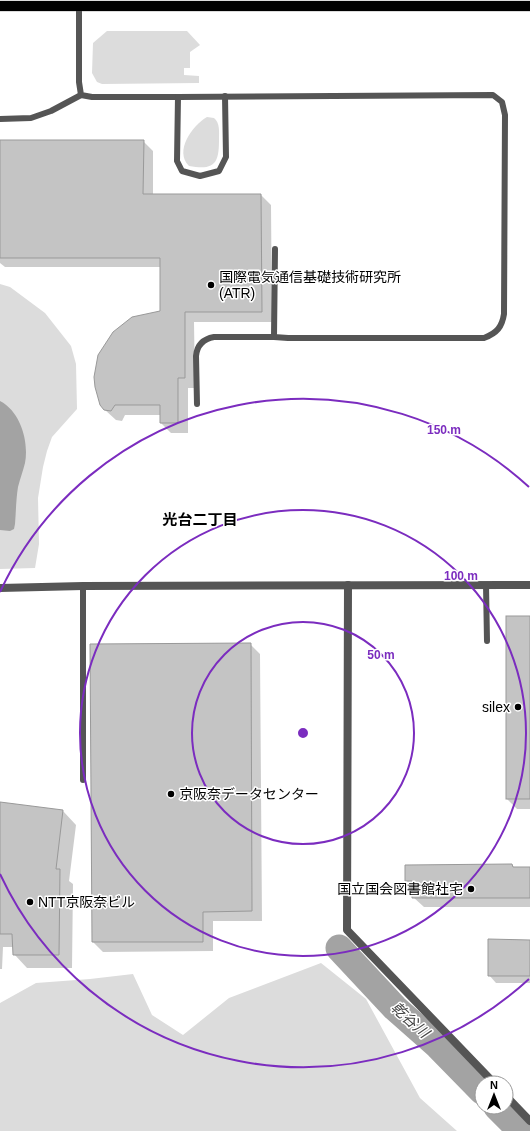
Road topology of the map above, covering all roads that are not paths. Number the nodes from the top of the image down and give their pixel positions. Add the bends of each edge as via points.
1 (79, 3) edge
2 (0, 6) edge
3 (530, 6) edge
4 (81, 95) junction
5 (178, 96) junction
6 (225, 96) junction
7 (0, 119) edge
8 (275, 249) dead end
9 (274, 337) junction
10 (197, 404) dead end
11 (348, 585) junction
12 (486, 585) junction
13 (530, 585) edge
14 (83, 586) junction
15 (0, 588) edge
16 (487, 641) dead end
17 (83, 780) dead end
18 (486, 1075) edge
19 (514, 1104) edge
20 (530, 1121) edge

1 - 2 main road
1 - 3 main road
1 - 4 lane
4 - 5 lane
4 - 7 lane via 31,118
5 - 6 lane
5 - 6 lane via 178,161 182,171 200,176 218,171 226,157
6 - 9 lane via 493,95 502,102 505,115 504,314 503,323 498,330 484,338
8 - 9 lane
9 - 10 lane via 214,337 207,338 201,343 196,356
11 - 12 street
11 - 14 street
11 - 18 street via 347,930
12 - 13 street
12 - 16 lane
14 - 15 street
14 - 17 lane
19 - 20 street

